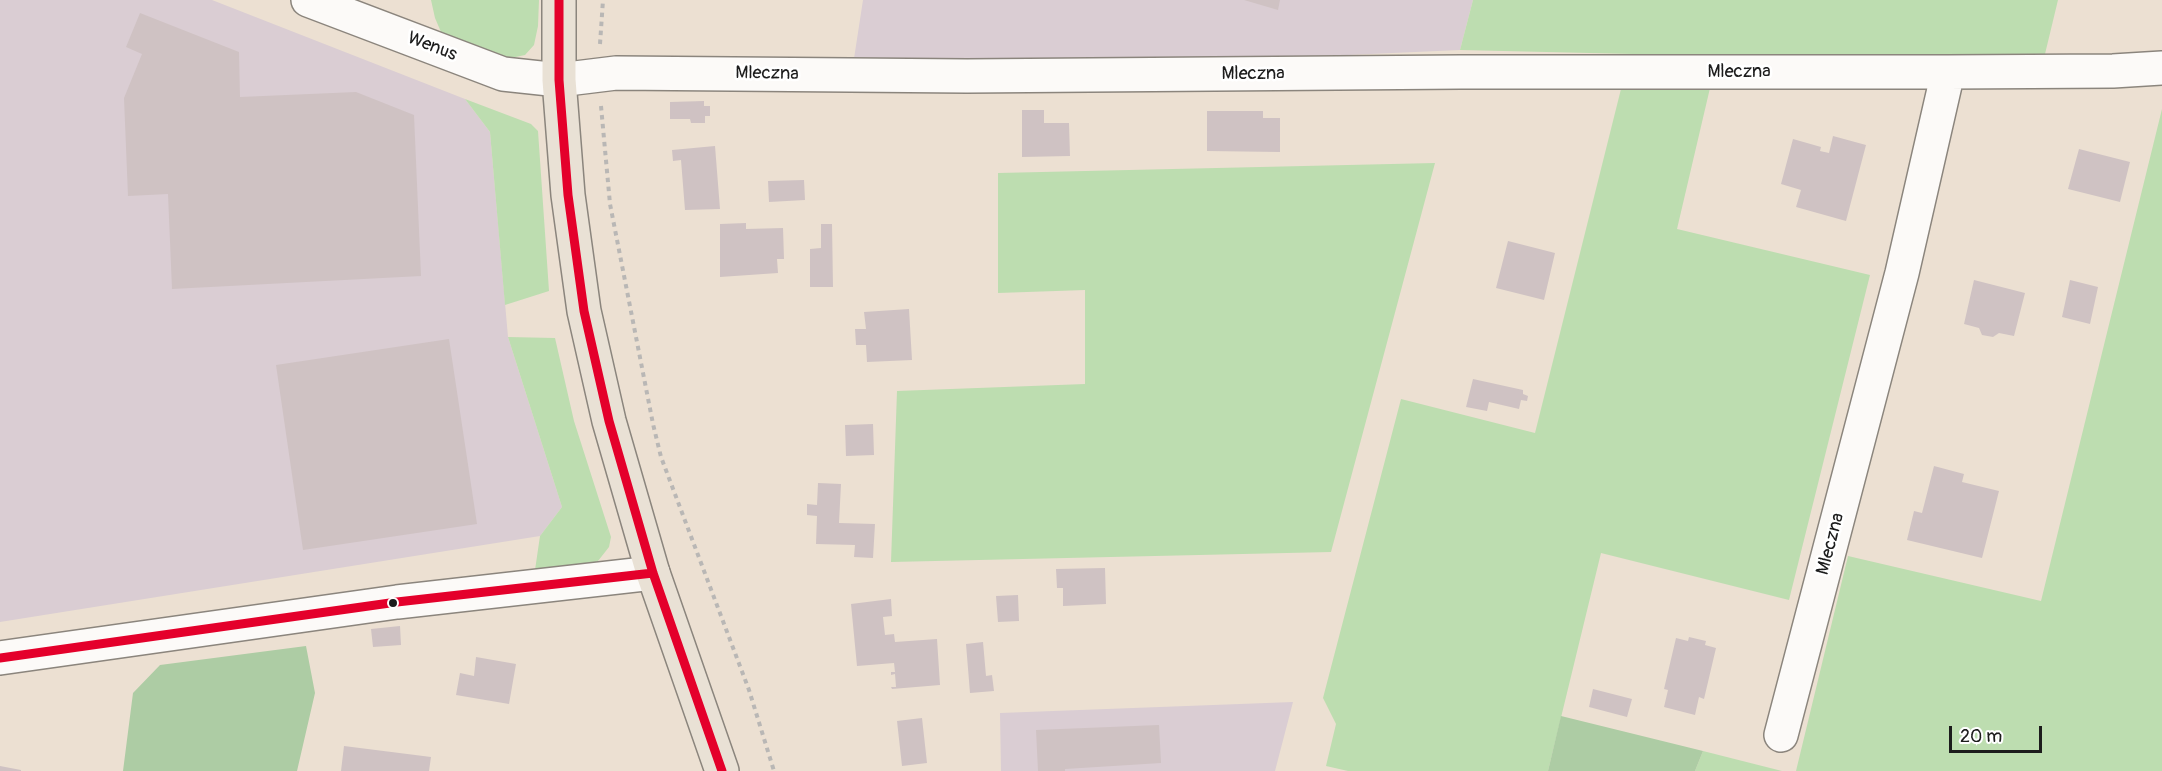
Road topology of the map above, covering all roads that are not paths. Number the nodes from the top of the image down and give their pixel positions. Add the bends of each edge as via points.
1 (308, 0) edge
2 (559, 0) edge
3 (2162, 69) edge
4 (1948, 72) junction
5 (559, 80) junction
6 (653, 573) junction
7 (0, 658) edge
8 (1781, 735) dead end
9 (722, 771) edge

1 - 5 street, Wenus via 503,74
2 - 5 main road
3 - 4 street, Mleczna
4 - 5 street, Mleczna via 599,74
4 - 8 street, Mleczna via 1902,273
5 - 6 main road via 568,195 584,311 609,422
6 - 7 street via 397,602
6 - 9 main road

